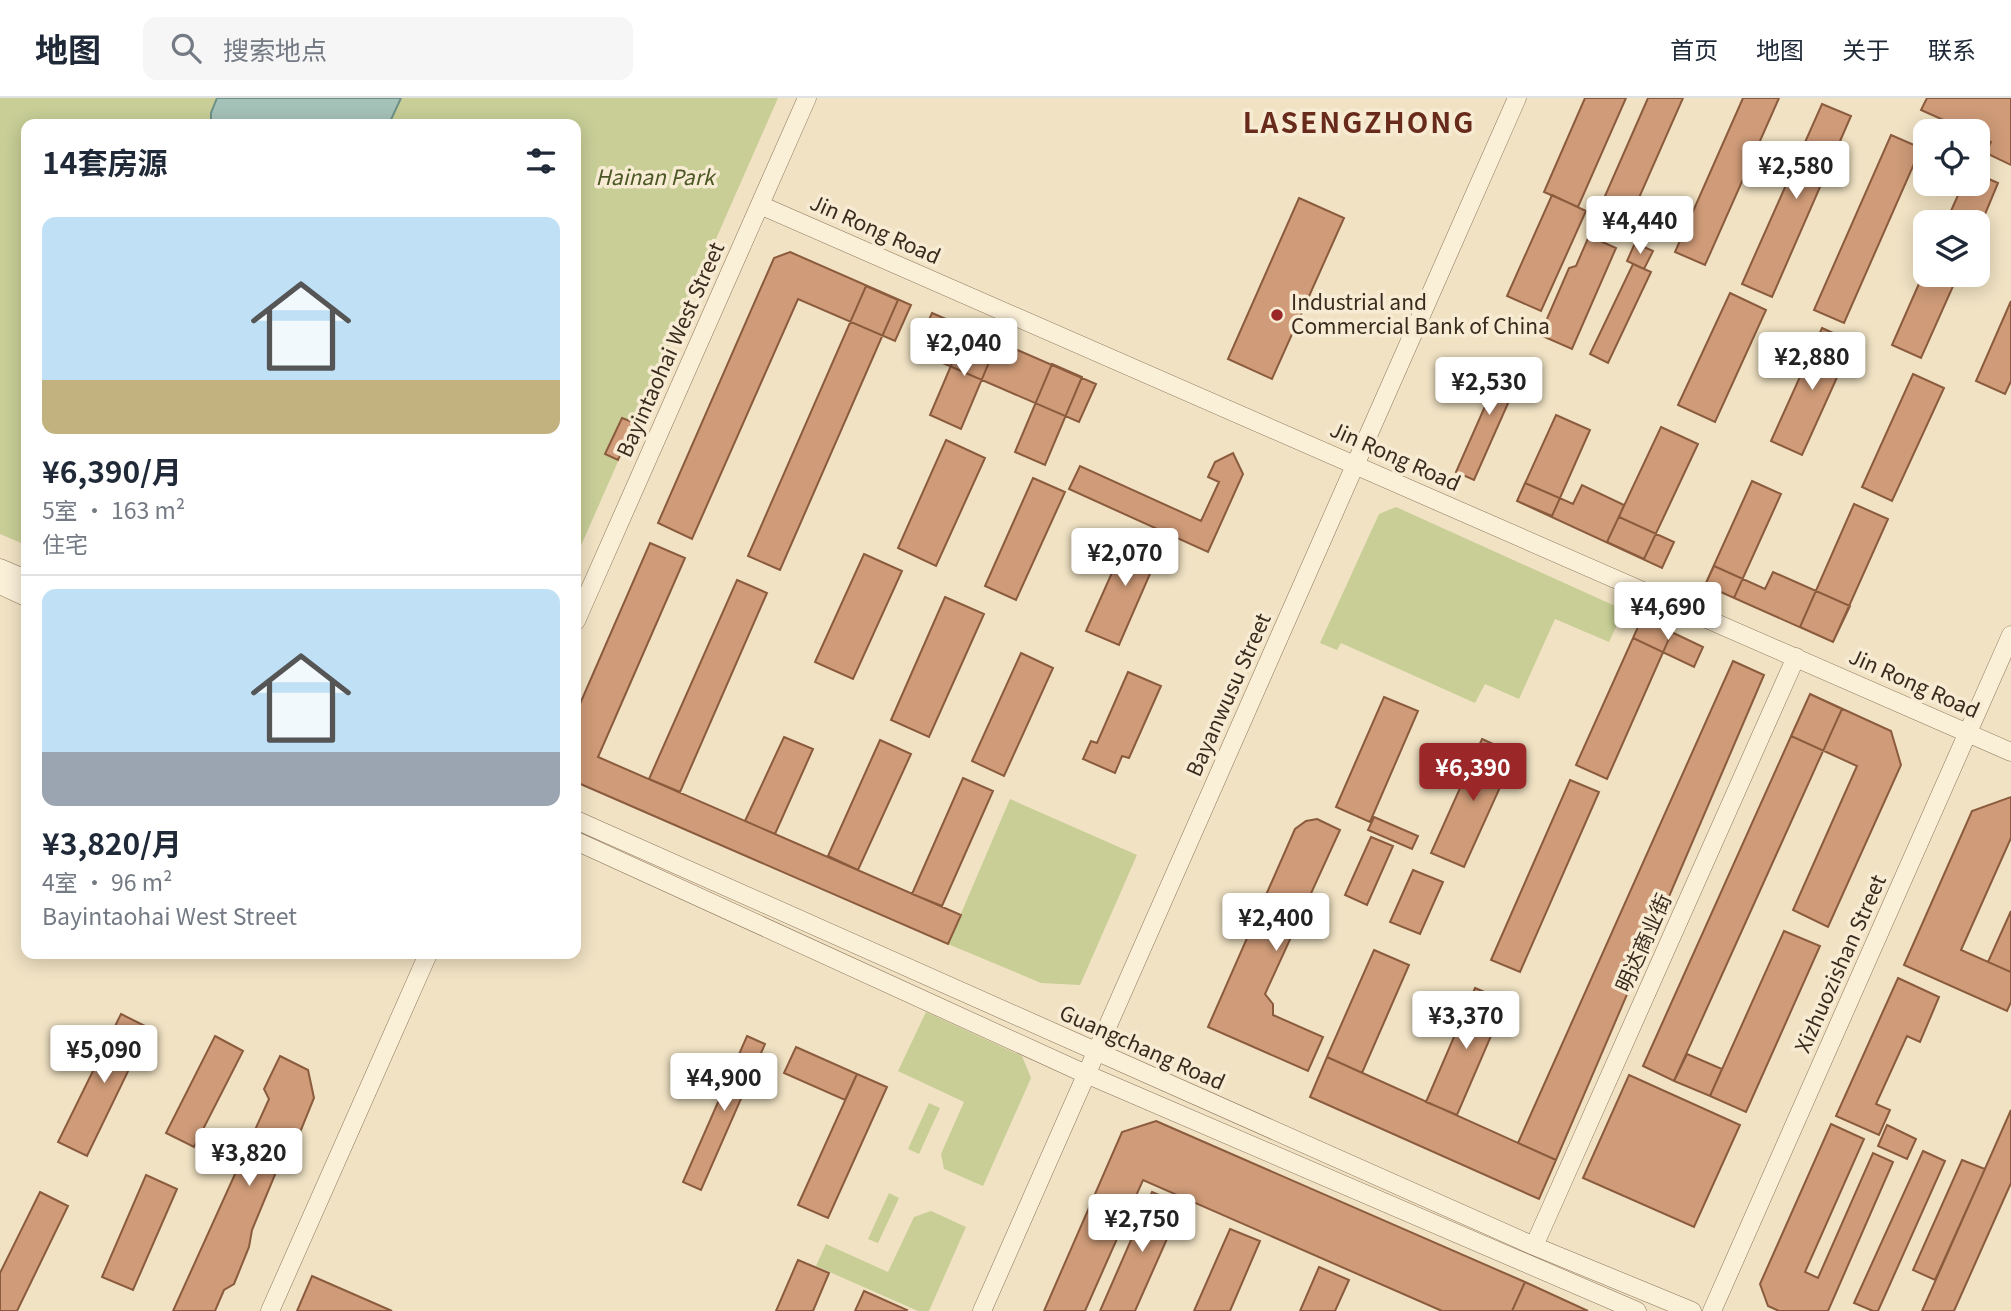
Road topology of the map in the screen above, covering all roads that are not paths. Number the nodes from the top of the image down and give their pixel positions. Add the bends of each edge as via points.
1 (807, 98) edge
2 (1507, 98) edge
3 (1517, 98) edge
4 (760, 205) junction
5 (1352, 463) junction
6 (0, 568) edge
7 (21, 577) edge
8 (0, 585) edge
9 (21, 595) edge
10 (581, 610) edge
11 (2011, 635) edge
12 (1796, 657) junction
13 (1968, 733) junction
14 (2011, 752) edge
15 (581, 822) edge
16 (581, 843) edge
17 (426, 959) edge
18 (1092, 1051) junction
19 (1083, 1072) junction
20 (1534, 1246) junction
21 (270, 1311) edge
22 (973, 1311) edge
23 (982, 1311) edge
24 (1637, 1311) edge
25 (1692, 1311) edge
26 (1712, 1311) edge

1 - 4 street, Bayintaohai West Street
2 - 5 street, Bayanwusu Street
3 - 5 street, Bayanwusu Street
4 - 5 street, Jin Rong Road
4 - 10 street, Bayintaohai West Street
5 - 12 street, Jin Rong Road
5 - 18 street, Bayanwusu Street
6 - 7 street
8 - 9 street
11 - 13 street, Xizhuozishan Street
12 - 13 street, Jin Rong Road
12 - 20 street, 明达商业街
13 - 14 street, Jin Rong Road
13 - 26 street, Xizhuozishan Street
15 - 18 street, Guangchang Road
16 - 19 street
17 - 21 street
18 - 19 street, Bayanwusu Street
18 - 20 street, Guangchang Road
19 - 22 street, Bayanwusu Street
19 - 23 street, Bayanwusu Street
19 - 24 street
20 - 25 street, Guangchang Road

